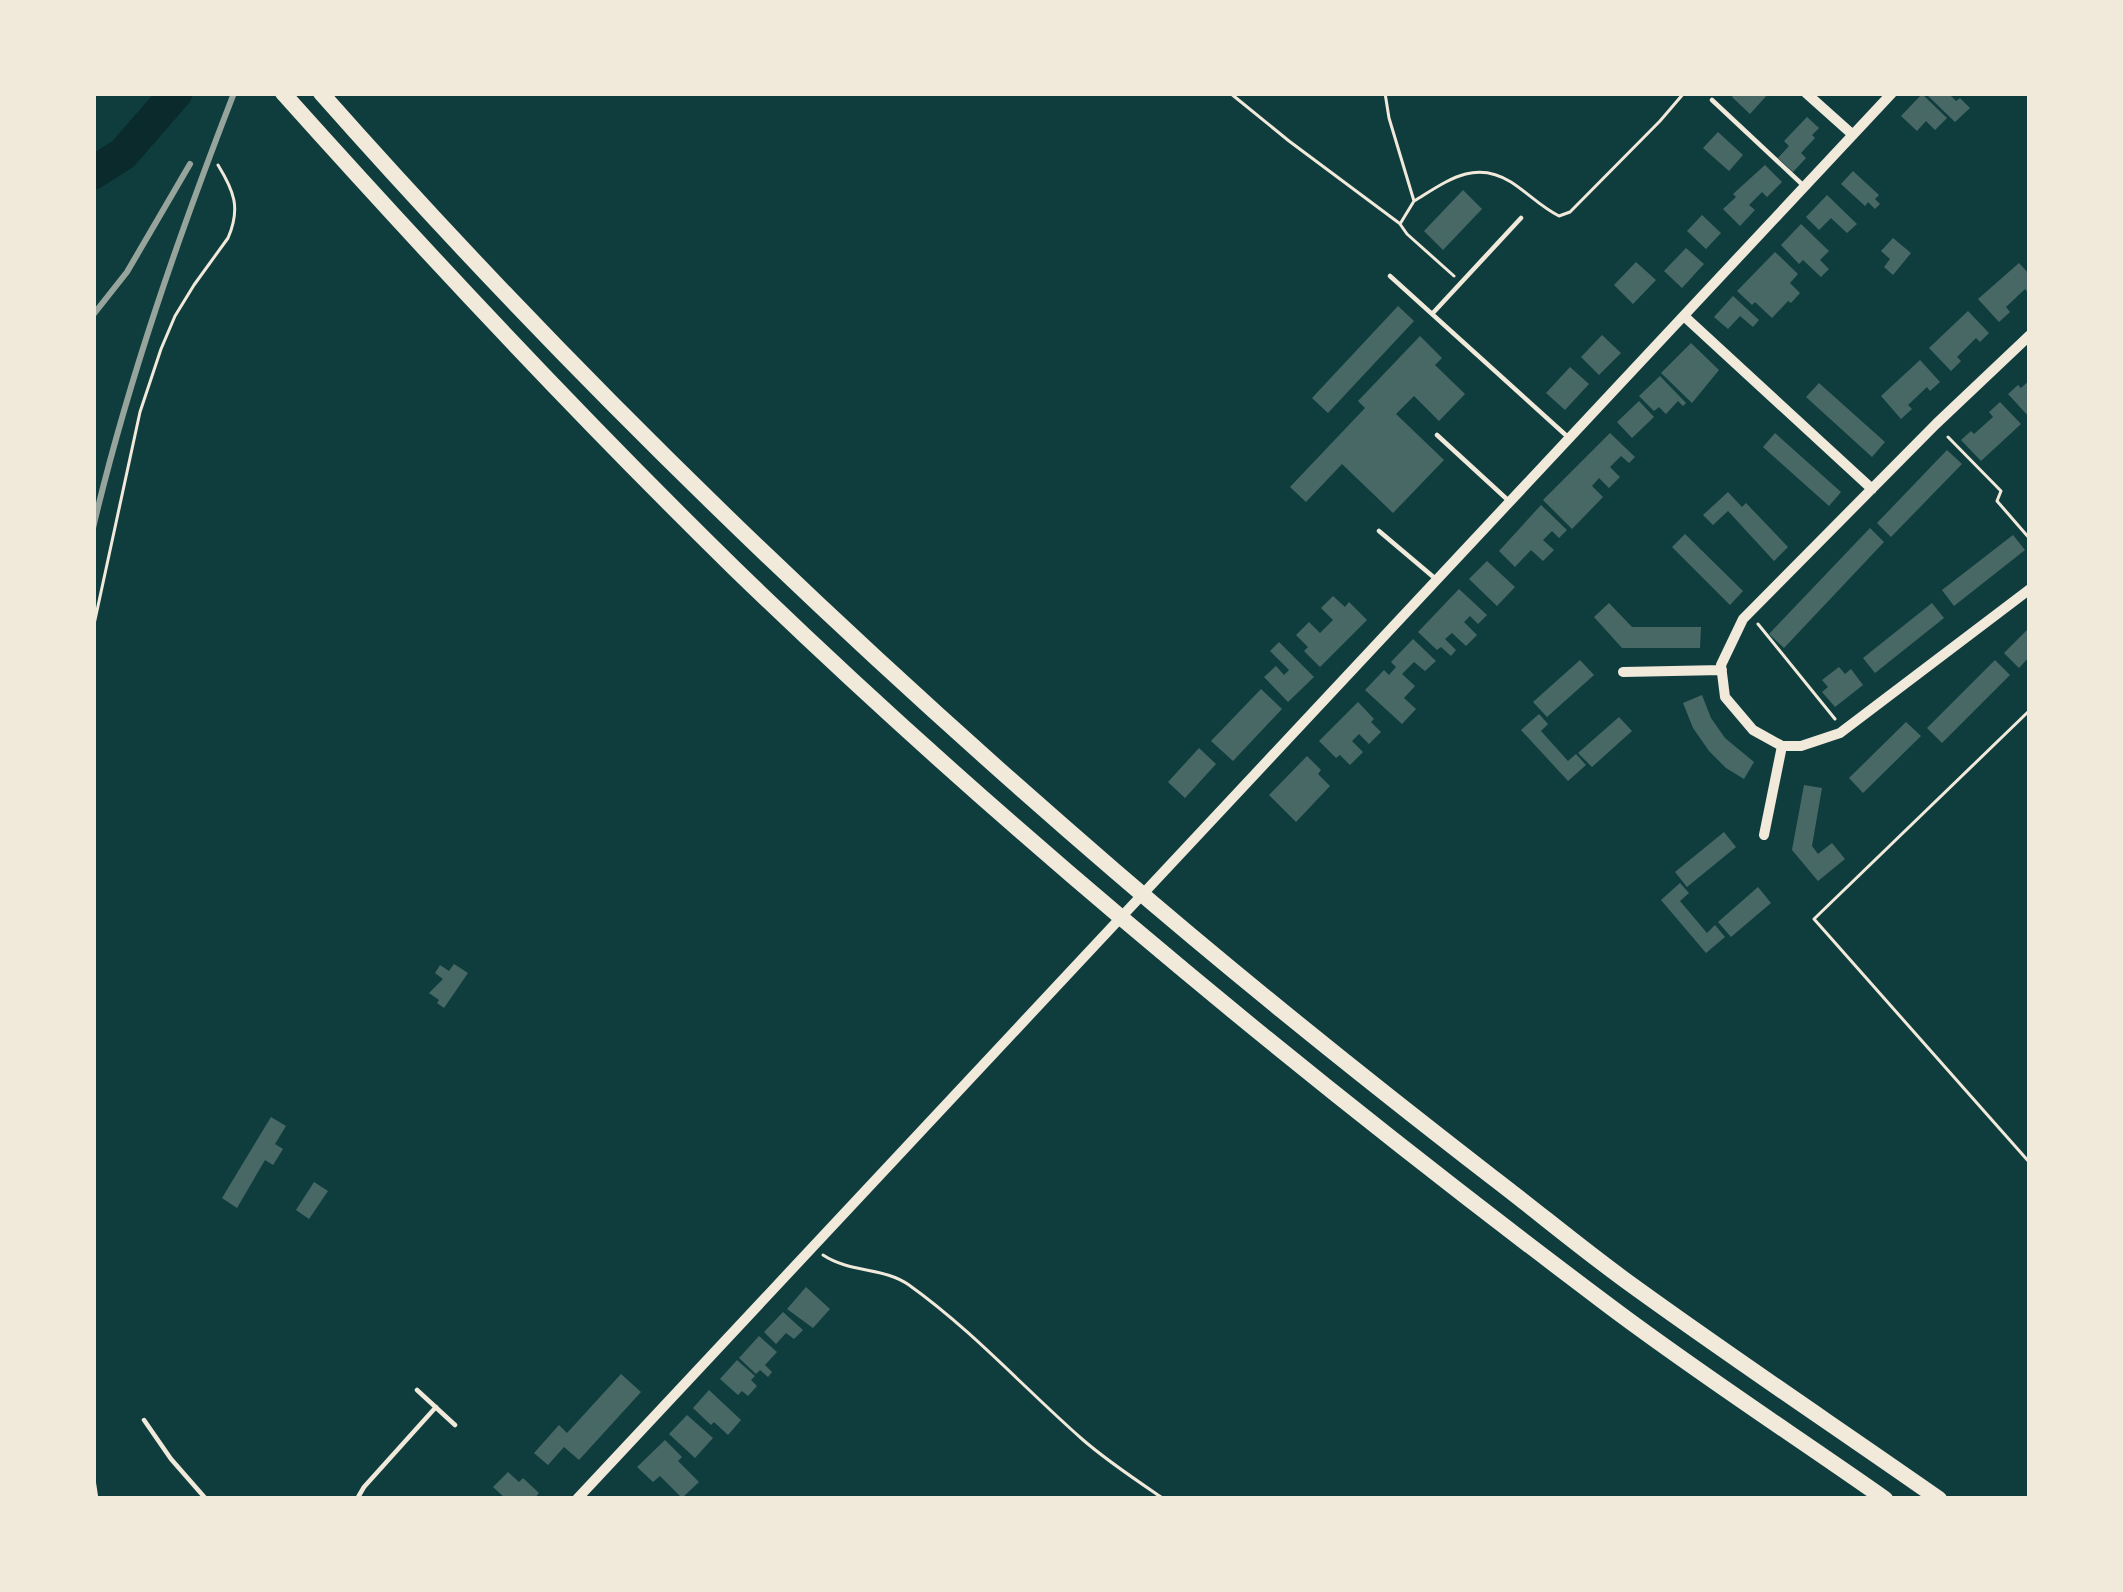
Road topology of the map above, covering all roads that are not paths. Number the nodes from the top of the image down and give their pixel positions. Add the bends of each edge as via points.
1 (322, 93) edge
2 (1806, 93) edge
3 (1892, 93) edge
4 (286, 96) edge
5 (1712, 100) dead end
6 (1853, 135) junction
7 (1805, 187) junction
8 (1521, 218) dead end
9 (1390, 276) dead end
10 (1432, 314) junction
11 (1684, 316) junction
12 (2030, 334) edge
13 (1438, 435) dead end
14 (1569, 438) junction
15 (1872, 489) junction
16 (1510, 502) junction
17 (1379, 531) dead end
18 (1437, 580) junction
19 (2030, 589) edge
20 (1721, 670) junction
21 (1623, 672) dead end
22 (1782, 746) junction
23 (1764, 836) dead end
24 (417, 1390) dead end
25 (436, 1407) junction
26 (144, 1420) dead end
27 (455, 1425) dead end
28 (206, 1499) edge
29 (357, 1499) edge
30 (577, 1499) edge
31 (1885, 1499) edge
32 (1939, 1499) edge

1 - 32 highway via 429,214 710,500 1190,936 1628,1282
2 - 6 street
3 - 6 street
4 - 31 highway via 476,307 678,512 954,772 1351,1105 1607,1304
5 - 7 lane
6 - 7 street
7 - 11 street
8 - 10 lane
9 - 10 lane
10 - 14 lane
11 - 14 street
11 - 15 street
12 - 15 street
13 - 16 lane
14 - 16 street
15 - 20 street via 1743,619
16 - 18 street
17 - 18 lane
18 - 30 street
19 - 22 street via 1844,730
20 - 21 street
20 - 22 street via 1725,697 1754,730
22 - 23 street
24 - 25 lane
25 - 27 lane
25 - 29 lane
26 - 28 lane

